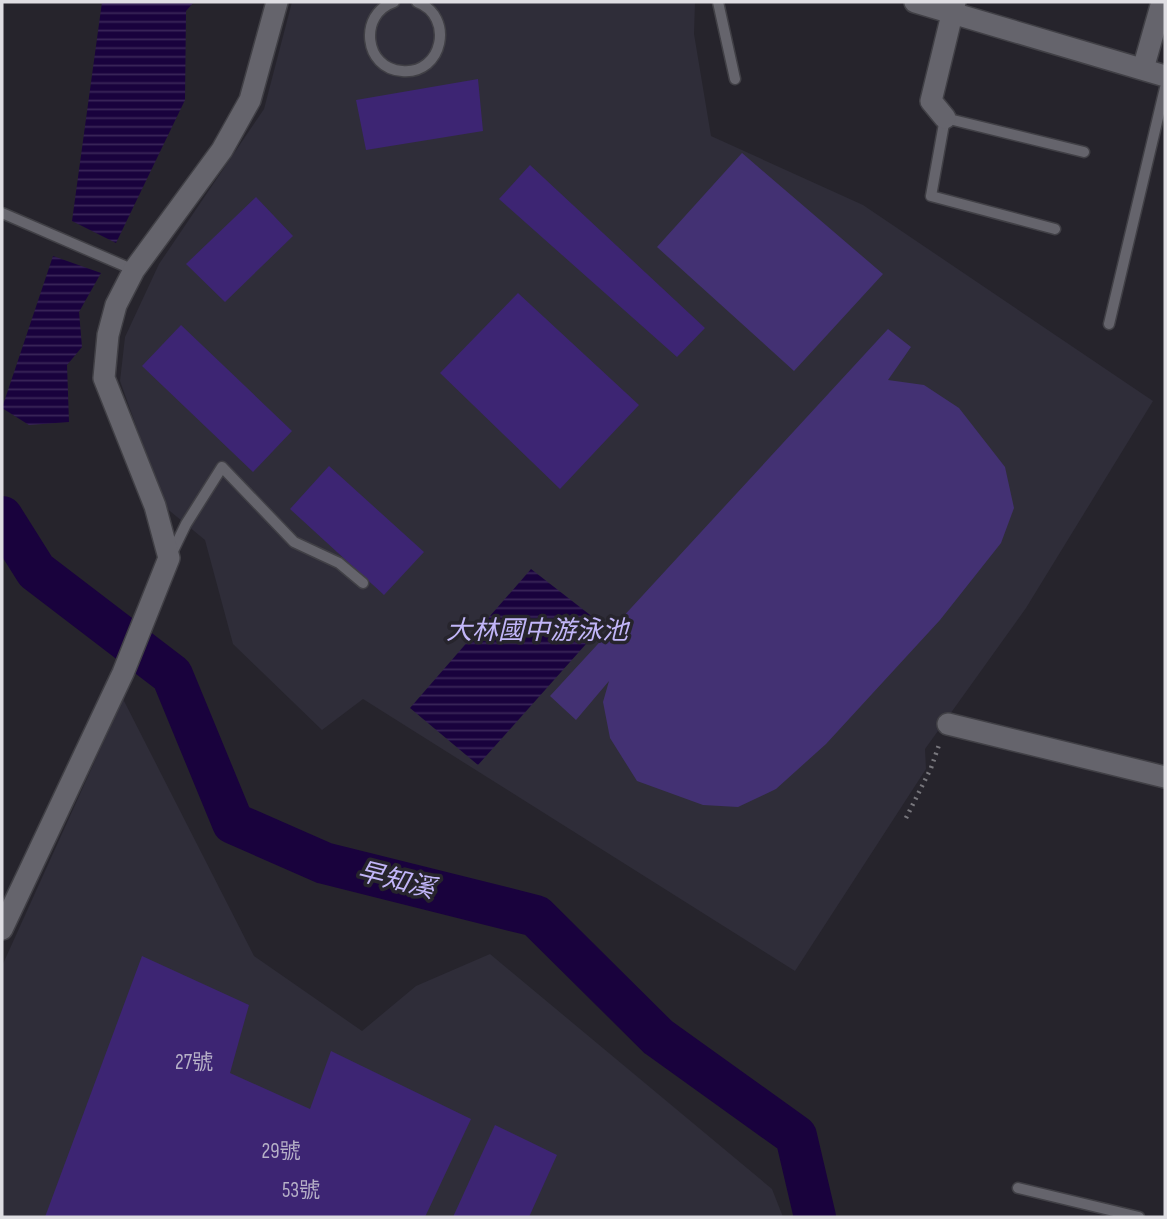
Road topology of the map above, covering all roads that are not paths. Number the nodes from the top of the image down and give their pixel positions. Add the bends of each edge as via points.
1 (277, 2) edge
2 (394, 2) edge
3 (417, 2) edge
4 (718, 2) edge
5 (915, 2) edge
6 (1162, 2) edge
7 (954, 7) edge
8 (1143, 69) junction
9 (1165, 76) edge
10 (735, 79) dead end
11 (1165, 88) edge
12 (945, 118) junction
13 (1084, 152) dead end
14 (2, 213) edge
15 (1055, 229) dead end
16 (134, 270) junction
17 (1109, 324) dead end
18 (169, 558) junction
19 (363, 583) dead end
20 (948, 724) road end
21 (1165, 777) edge
22 (2, 929) edge
23 (1018, 1188) dead end
24 (1139, 1217) edge

1 - 16 street via 250,100 222,150
2 - 3 lane via 372,20 369,42 381,62 401,71 424,66 441,39 436,18
4 - 10 lane
5 - 7 street
6 - 8 street
7 - 8 street
7 - 12 street via 931,102
8 - 9 street
11 - 17 lane
12 - 13 lane
12 - 15 lane via 931,196
14 - 16 lane
16 - 18 street via 116,305 104,378 155,506
18 - 19 lane via 222,467 294,542 339,563
18 - 22 street via 122,673
20 - 21 street
23 - 24 lane

